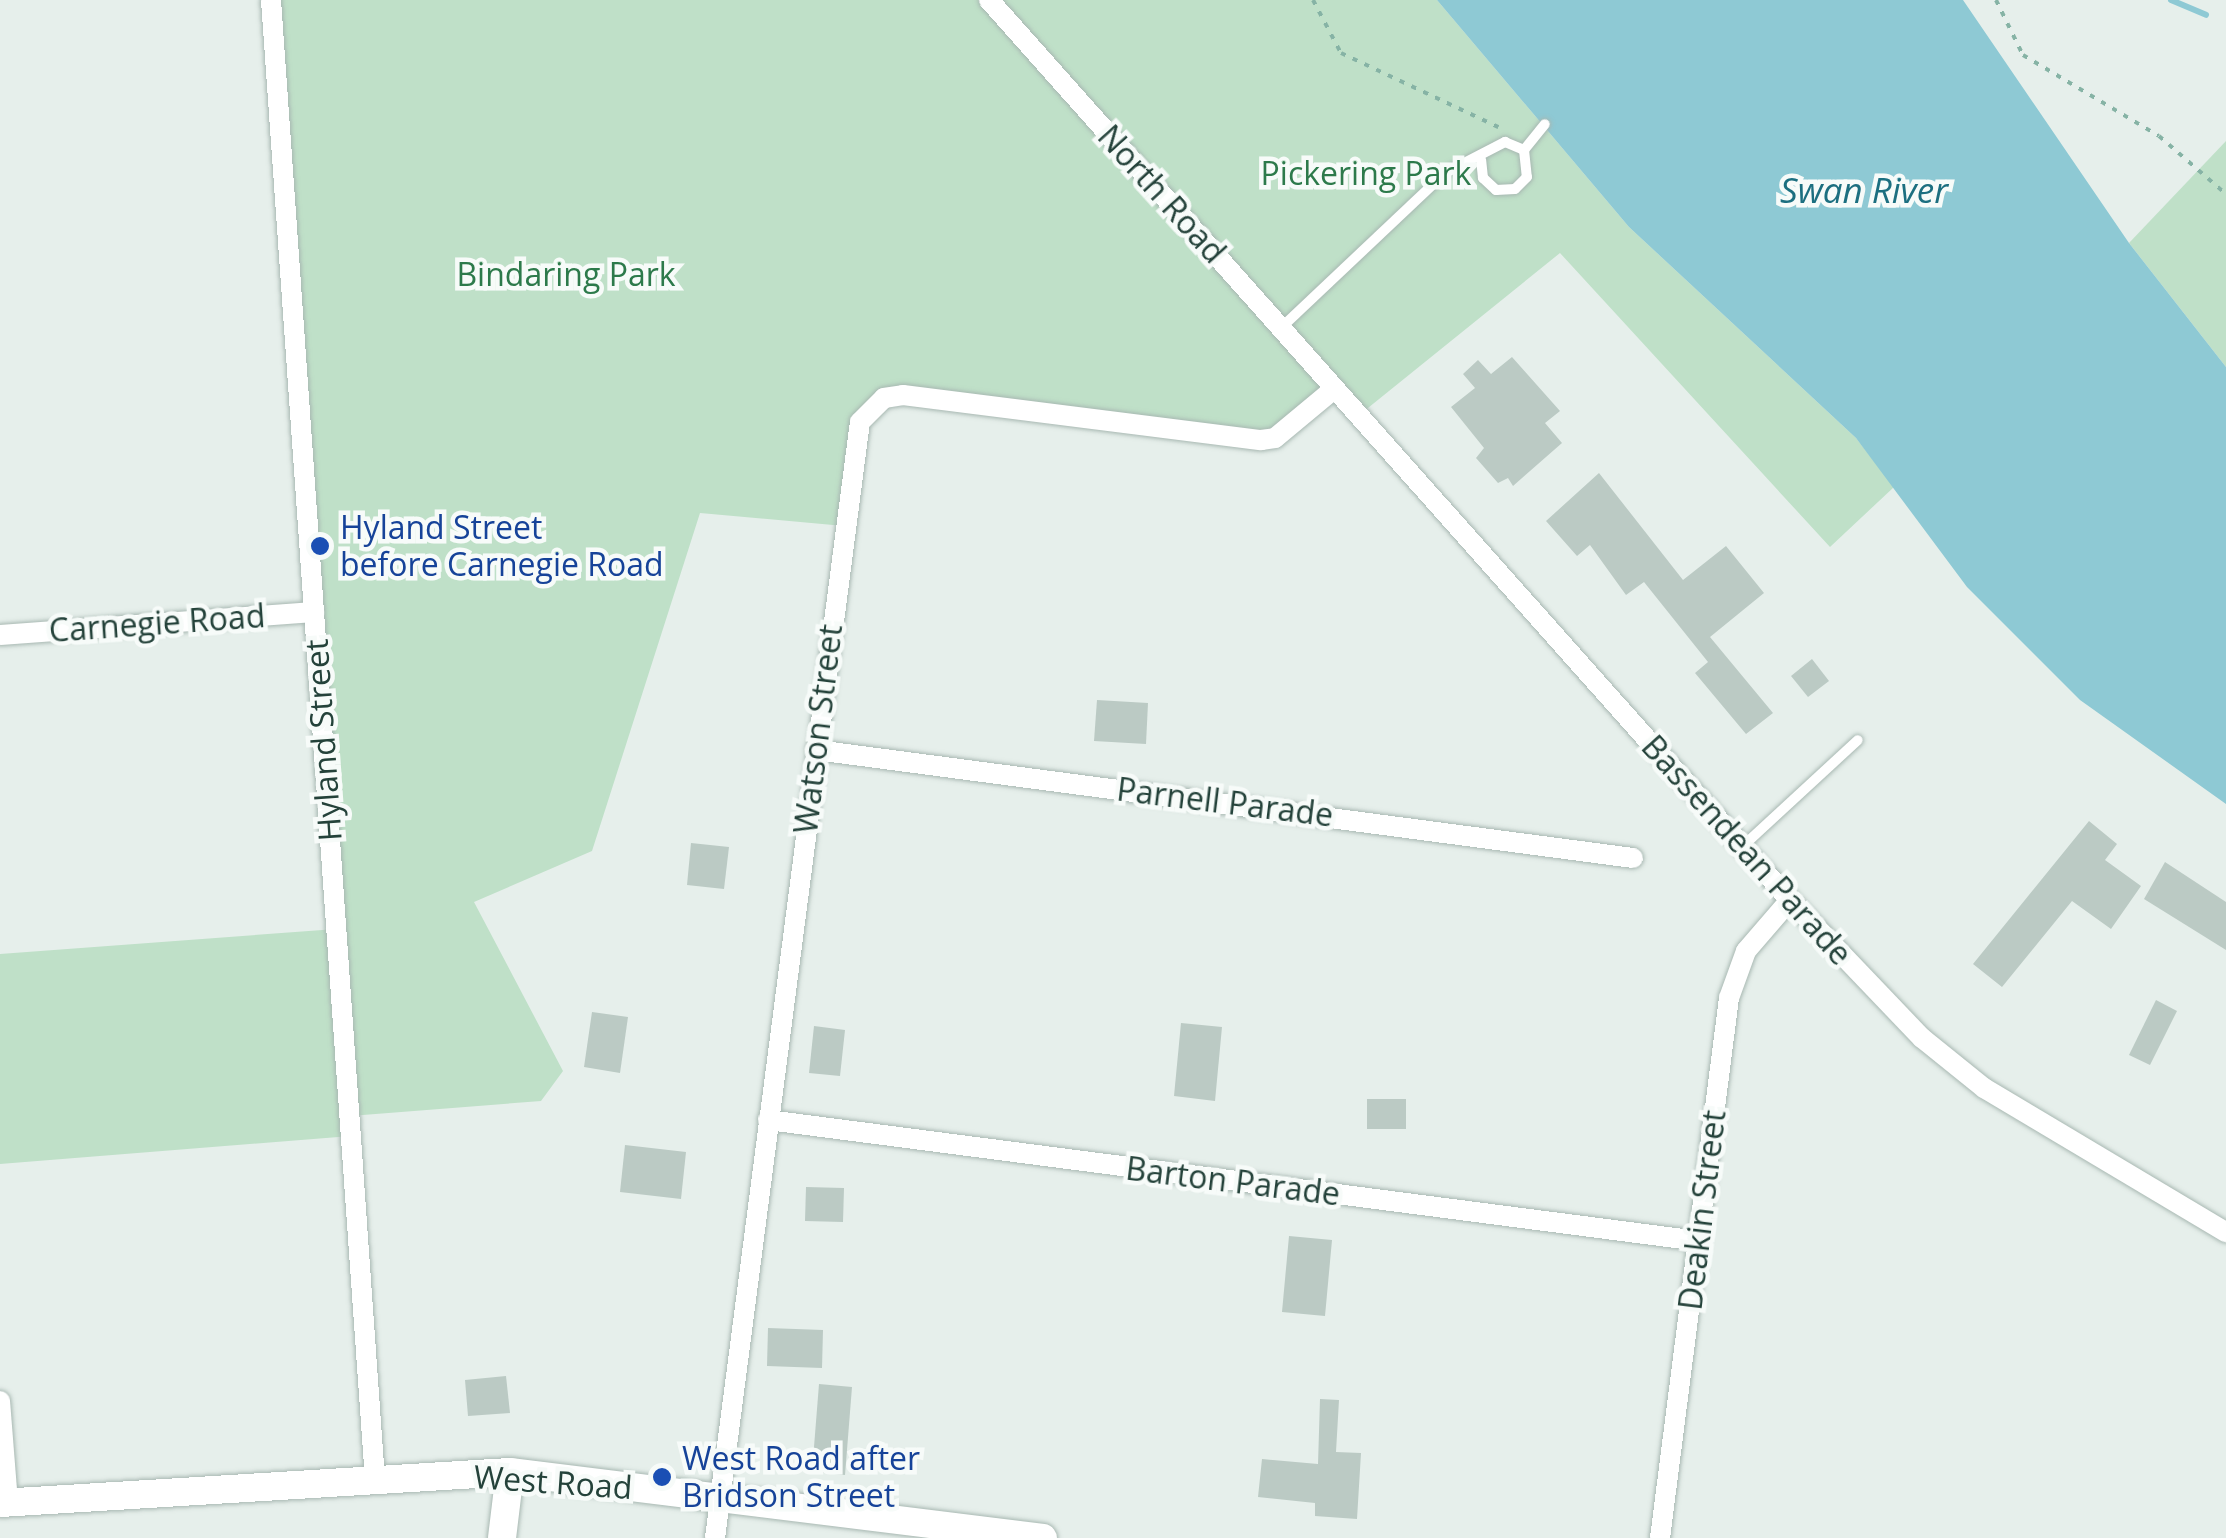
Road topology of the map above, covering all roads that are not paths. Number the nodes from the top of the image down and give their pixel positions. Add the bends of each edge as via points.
1 (271, 0) edge
2 (989, 0) edge
3 (1546, 124) dead end
4 (1519, 147) junction
5 (1481, 160) junction
6 (1280, 328) junction
7 (1334, 389) junction
8 (314, 612) junction
9 (0, 634) edge
10 (1858, 740) dead end
11 (816, 750) junction
12 (1742, 847) junction
13 (1633, 858) dead end
14 (1790, 900) junction
15 (768, 1120) junction
16 (2226, 1232) edge
17 (1698, 1241) junction
18 (0, 1401) edge
19 (510, 1472) junction
20 (376, 1480) junction
21 (720, 1498) junction
22 (4, 1502) edge
23 (502, 1538) edge
24 (715, 1538) edge
25 (1043, 1538) edge
26 (1660, 1538) edge

1 - 8 street, Hyland Street
2 - 6 street, North Road
3 - 4 lane
4 - 5 lane via 1494,144
4 - 5 lane via 1528,177 1506,192 1483,178
5 - 6 lane via 1445,173
6 - 7 street, North Road
7 - 11 street, Watson Street via 1274,438 1260,440 884,398 868,409 857,433
7 - 12 street, Bassendean Parade
8 - 9 street, Carnegie Road
8 - 20 street, Hyland Street
10 - 12 lane
11 - 13 street, Parnell Parade
11 - 15 street, Watson Street
12 - 14 street, Bassendean Parade
14 - 16 street, Bassendean Parade via 1951,1064
14 - 17 street, Deakin Street via 1736,974
15 - 17 street, Barton Parade
15 - 21 street, Watson Street
17 - 26 street, Deakin Street
18 - 22 street
19 - 20 street, West Road
19 - 21 street, West Road
19 - 23 street
20 - 22 street, West Road
21 - 24 street, Watson Street
21 - 25 street, West Road

